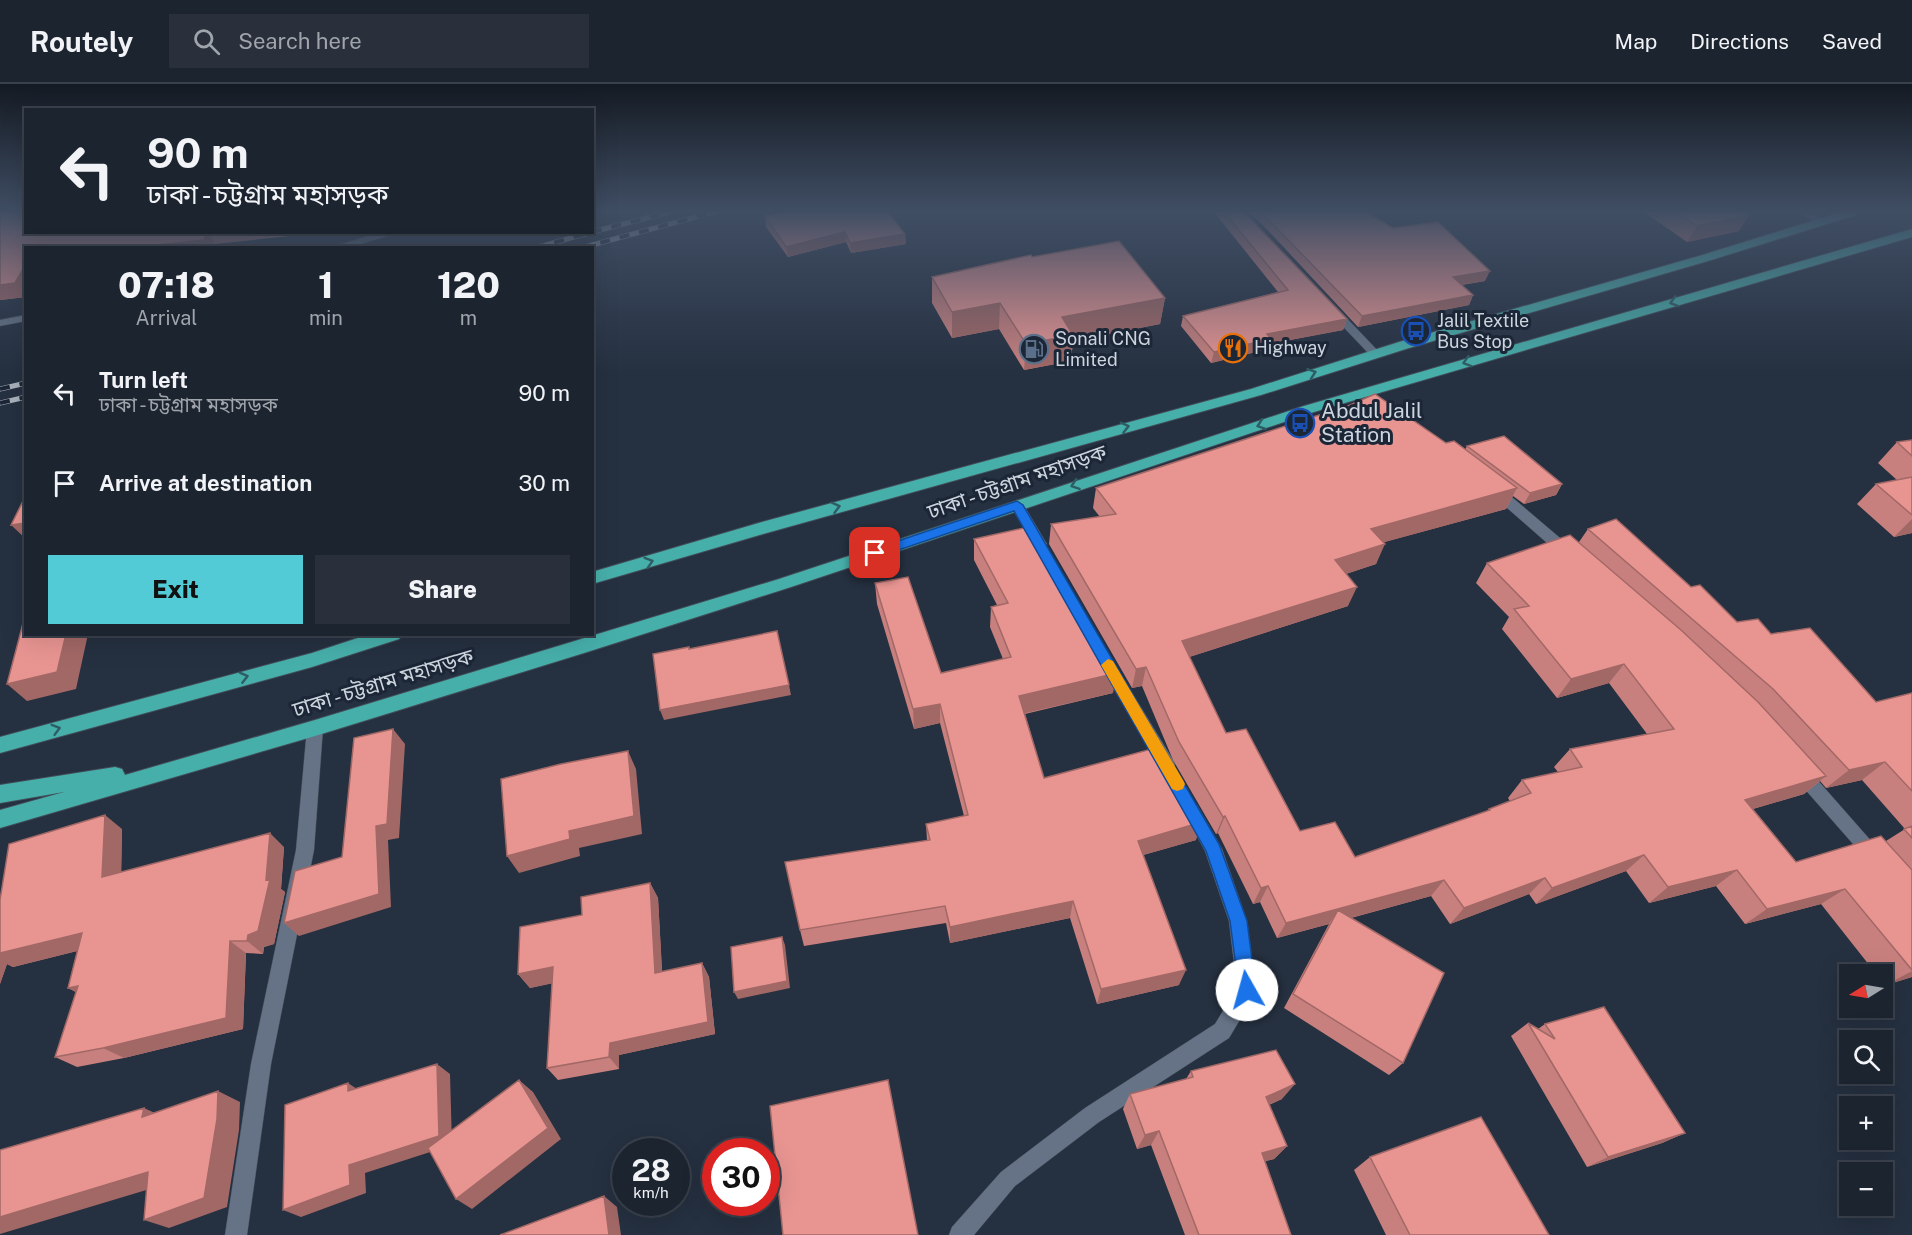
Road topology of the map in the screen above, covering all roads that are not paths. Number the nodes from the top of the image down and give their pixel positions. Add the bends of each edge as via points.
1 (1684, 266) edge
2 (1796, 266) edge
3 (1327, 304) edge
4 (24, 318) edge
5 (0, 323) edge
6 (1376, 355) junction
7 (1364, 393) junction
8 (1382, 407) edge
9 (1482, 481) edge
10 (1017, 505) junction
11 (1578, 562) edge
12 (1051, 563) edge
13 (594, 577) edge
14 (387, 636) edge
15 (1096, 642) edge
16 (315, 728) junction
17 (0, 745) edge
18 (202, 759) junction
19 (1790, 762) edge
20 (0, 795) edge
21 (0, 819) edge
22 (1882, 865) edge
23 (236, 1235) edge
24 (960, 1235) edge

1 - 6 highway, ঢাকা - চট্টগ্রাম মহাসড়ক
2 -> 7 highway, ঢাকা - চট্টগ্রাম মহাসড়ক
3 - 6 street
4 - 5 street
13 -> 6 highway, ঢাকা - চট্টগ্রাম মহাসড়ক
7 - 8 street
7 -> 10 highway, ঢাকা - চট্টগ্রাম মহাসড়ক
9 - 11 street
10 - 12 street
10 - 16 highway, ঢাকা - চট্টগ্রাম মহাসড়ক via 785,583
17 -> 14 highway, ঢাকা - চট্টগ্রাম মহাসড়ক
15 - 24 street via 1213,849 1239,921 1247,990 1222,1031 1092,1115 1008,1179
16 - 18 highway, ঢাকা - চট্টগ্রাম মহাসড়ক
16 - 23 street via 305,850 261,1064
18 - 20 highway
18 - 21 highway, ঢাকা - চট্টগ্রাম মহাসড়ক
19 - 22 street

